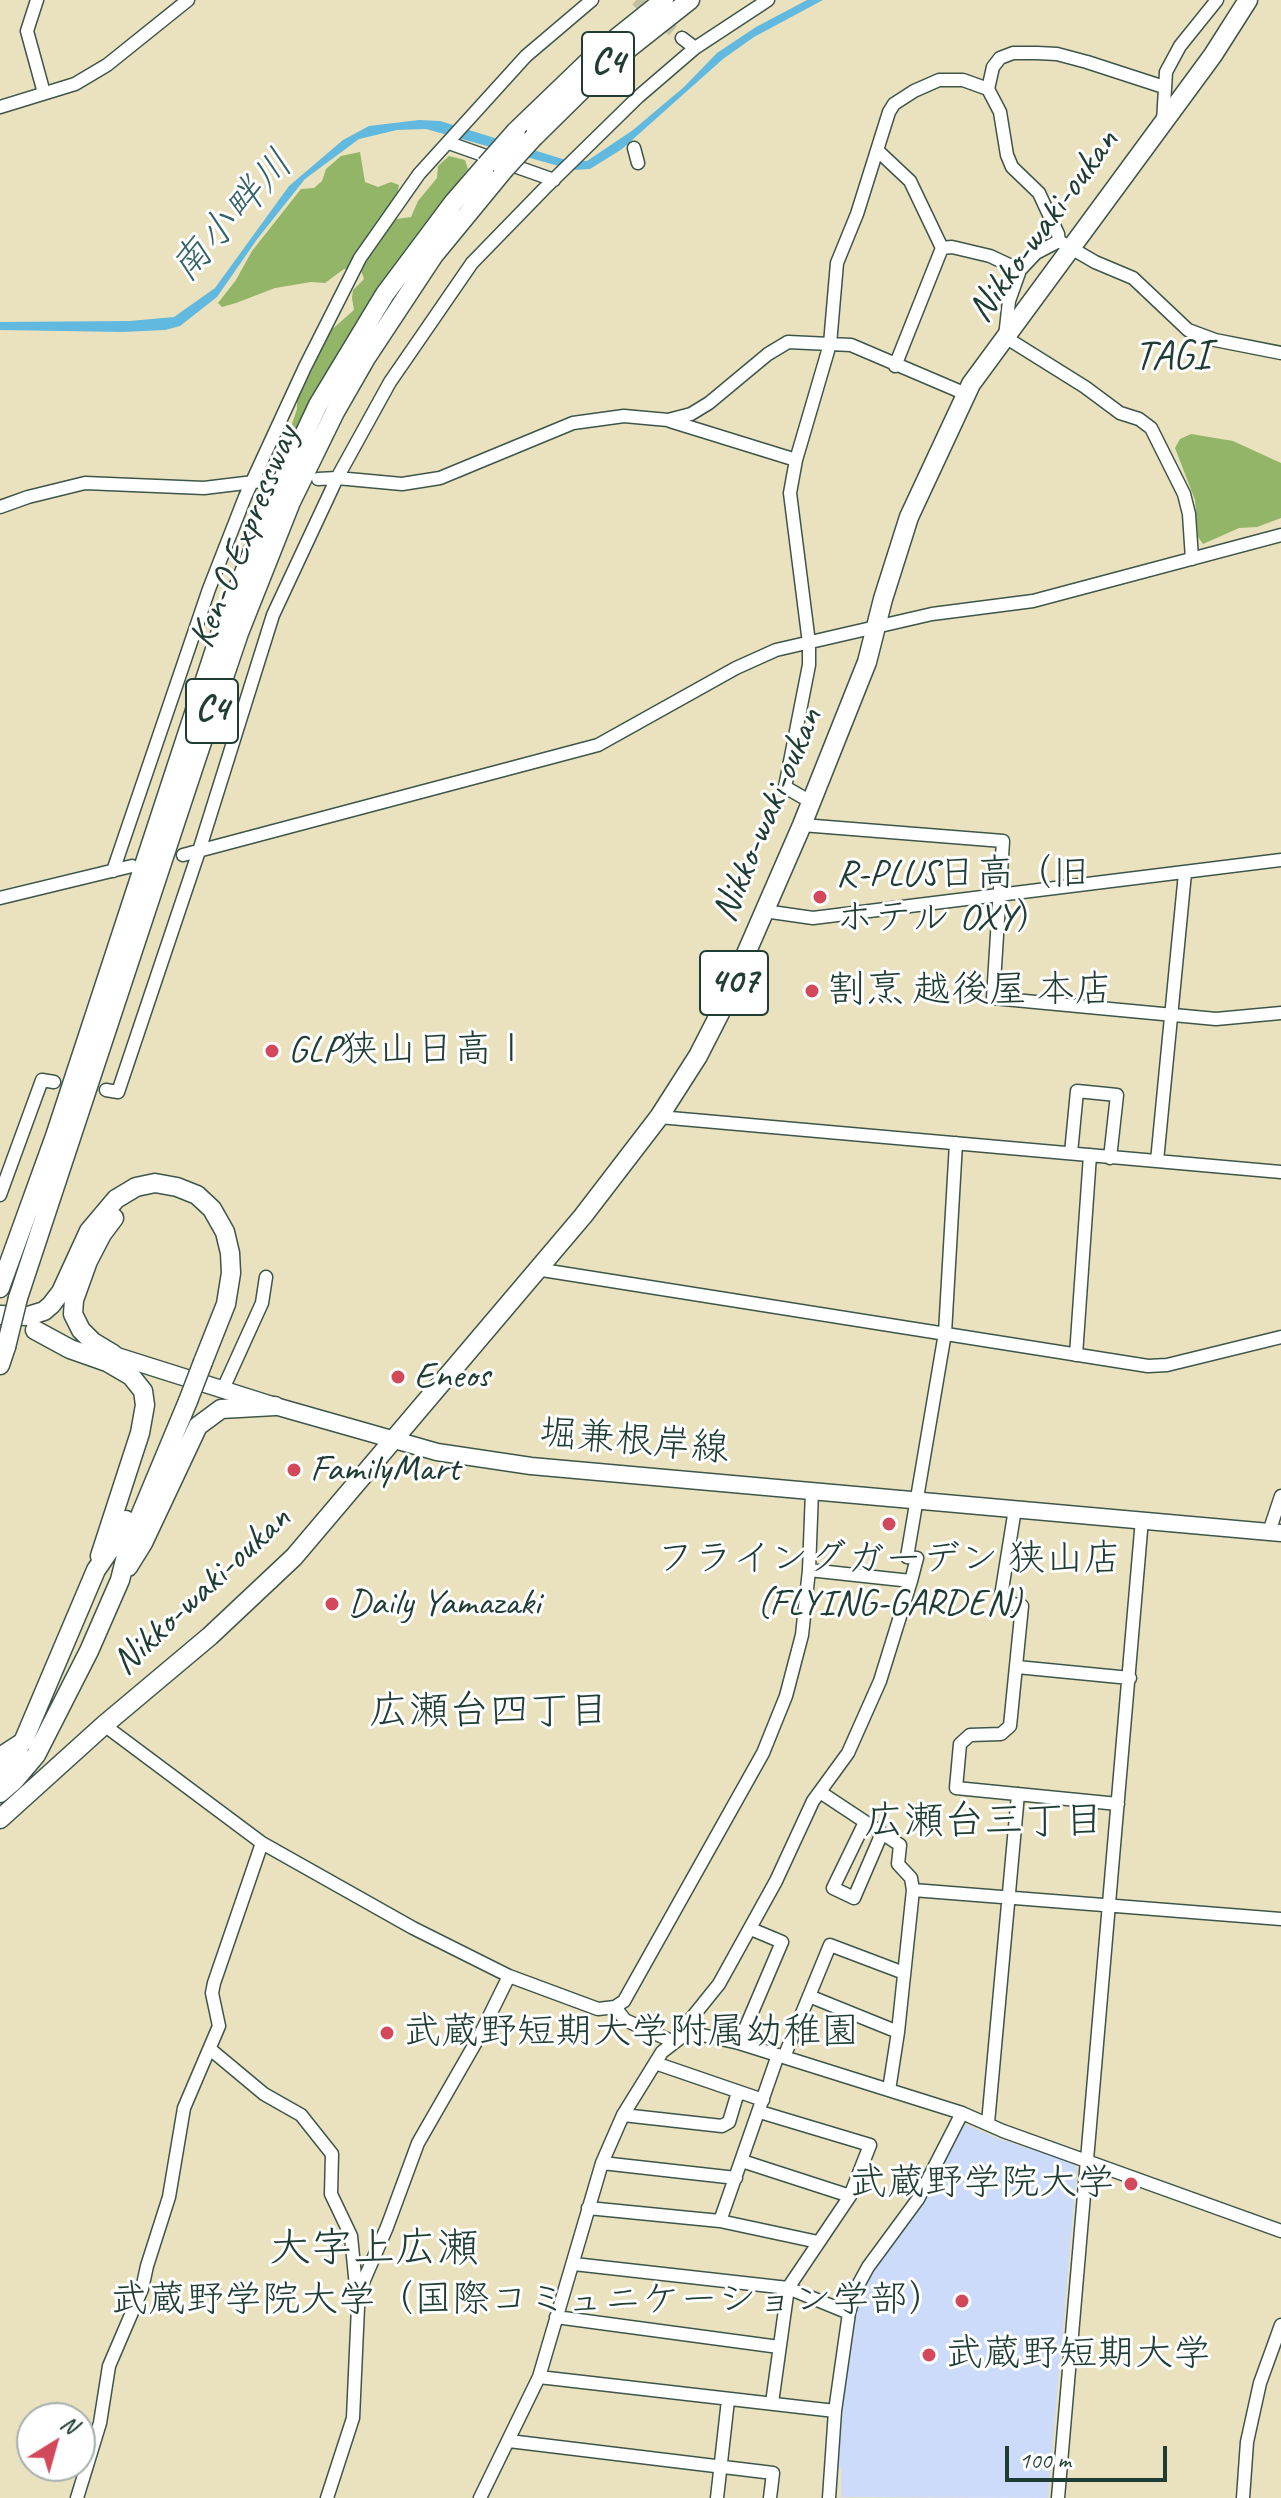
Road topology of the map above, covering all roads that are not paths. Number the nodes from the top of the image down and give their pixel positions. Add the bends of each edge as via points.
1 (37, 0) edge
2 (188, 0) edge
3 (592, 0) edge
4 (664, 0) edge
5 (690, 0) edge
6 (768, 0) edge
7 (1217, 0) edge
8 (1248, 0) edge
9 (682, 38) tunnel mouth
10 (695, 48) junction
11 (1164, 87) junction
12 (988, 89) junction
13 (44, 93) junction
14 (0, 107) edge
15 (1163, 122) junction
16 (525, 134) junction
17 (449, 143) junction
18 (634, 148) dead end
19 (877, 150) junction
20 (638, 163) dead end
21 (495, 168) junction
22 (554, 180) junction
23 (1064, 244) junction
24 (942, 248) junction
25 (1020, 270) junction
26 (1005, 337) junction
27 (830, 344) junction
28 (1281, 353) edge
29 (895, 366) junction
30 (966, 394) junction
31 (668, 420) junction
32 (796, 460) junction
33 (337, 478) junction
34 (318, 479) dead end
35 (270, 480) dead end
36 (253, 481) junction
37 (0, 507) edge
38 (1281, 535) edge
39 (1192, 559) junction
40 (875, 627) junction
41 (809, 643) junction
42 (811, 802) junction
43 (802, 825) junction
44 (199, 851) junction
45 (183, 855) dead end
46 (1281, 860) edge
47 (132, 866) dead end
48 (113, 871) junction
49 (1185, 873) junction
50 (1000, 895) junction
51 (0, 898) edge
52 (764, 911) junction
53 (1281, 1013) edge
54 (1171, 1015) junction
55 (54, 1082) dead end
56 (106, 1090) dead end
57 (659, 1117) junction
58 (956, 1143) junction
59 (1071, 1153) junction
60 (1090, 1155) junction
61 (1110, 1158) junction
62 (1157, 1161) junction
63 (1281, 1172) edge
64 (0, 1195) edge
65 (536, 1269) junction
66 (266, 1277) dead end
67 (0, 1288) edge
68 (0, 1318) edge
69 (35, 1330) junction
70 (945, 1333) junction
71 (1281, 1337) edge
72 (2, 1352) edge
73 (113, 1354) junction
74 (1076, 1355) junction
75 (198, 1360) junction
76 (223, 1389) junction
77 (182, 1399) junction
78 (275, 1406) junction
79 (393, 1440) junction
80 (812, 1491) junction
81 (1281, 1496) edge
82 (918, 1500) junction
83 (1015, 1509) junction
84 (1142, 1519) junction
85 (1275, 1533) edge
86 (96, 1570) junction
87 (809, 1570) junction
88 (120, 1580) junction
89 (911, 1581) junction
90 (1017, 1667) junction
91 (1130, 1678) junction
92 (104, 1725) junction
93 (23, 1742) junction
94 (0, 1757) edge
95 (0, 1775) edge
96 (820, 1792) junction
97 (0, 1793) edge
98 (1018, 1794) junction
99 (1118, 1804) junction
100 (0, 1819) edge
101 (865, 1822) junction
102 (882, 1833) junction
103 (262, 1843) junction
104 (913, 1890) junction
105 (1008, 1897) junction
106 (1109, 1904) junction
107 (1281, 1919) edge
108 (751, 1929) junction
109 (904, 1973) junction
110 (509, 1976) junction
111 (809, 1996) junction
112 (615, 2007) junction
113 (688, 2032) junction
114 (898, 2032) junction
115 (674, 2042) junction
116 (739, 2043) junction
117 (210, 2049) junction
118 (781, 2056) junction
119 (655, 2063) junction
120 (889, 2090) junction
121 (738, 2092) junction
122 (761, 2106) junction
123 (962, 2113) junction
124 (623, 2115) junction
125 (988, 2123) junction
126 (742, 2161) junction
127 (1087, 2161) junction
128 (602, 2163) junction
129 (736, 2178) junction
130 (850, 2196) junction
131 (588, 2208) junction
132 (720, 2221) junction
133 (1281, 2231) edge
134 (818, 2242) junction
135 (574, 2264) junction
136 (788, 2288) junction
137 (357, 2298) junction
138 (849, 2313) junction
139 (556, 2317) junction
140 (1281, 2325) edge
141 (779, 2347) junction
142 (539, 2377) junction
143 (728, 2400) junction
144 (772, 2403) junction
145 (835, 2411) junction
146 (509, 2441) junction
147 (721, 2467) junction
148 (77, 2498) edge
149 (327, 2498) edge
150 (480, 2498) edge
151 (717, 2498) edge
152 (770, 2498) edge
153 (829, 2498) edge
154 (1058, 2498) edge
155 (1243, 2498) edge

1 - 13 street via 27,31
2 - 13 street via 107,65 75,84
3 - 17 street via 526,56
4 - 16 highway, Ken-O Expressway / C4 via 594,56
5 - 16 highway, Ken-O Expressway / C4
6 - 10 street
7 - 11 street via 1180,46
8 - 15 highway, Nikko-waki-oukan / 407
9 - 10 street
10 - 22 street
11 - 12 street via 1057,54 1013,53 993,67
11 - 15 street
12 - 19 street via 963,80 939,80 914,91 894,104
12 - 23 street via 1000,112 1012,167 1039,193
13 - 14 street
15 - 23 highway, Nikko-waki-oukan / 407
16 - 21 highway, Ken-O Expressway / C4, bridge
17 - 22 street
17 - 36 street via 419,174 360,258
18 - 20 street
19 - 24 street via 910,181
19 - 27 street via 837,263
21 - 67 highway, Ken-O Expressway / C4 via 453,203 385,294 318,405 275,496 223,625
21 - 72 highway, Ken-O Expressway / C4, bridge via 366,358 291,502 239,633
22 - 33 street via 472,263 390,382
23 - 25 street via 1036,253
23 - 26 highway, Nikko-waki-oukan / 407
23 - 28 street via 1133,278 1188,330
24 - 25 street via 990,256
24 - 29 street
25 - 26 street
26 - 30 highway, Nikko-waki-oukan / 407
26 - 39 street via 1151,428 1184,494
27 - 29 street via 851,345
27 - 31 street via 788,342 709,403
27 - 32 street
29 - 30 street
30 - 40 highway, Nikko-waki-oukan / 407 via 909,517
31 - 32 street
31 - 33 street via 624,416 573,423 440,478 402,484
32 - 41 street via 790,493
33 - 34 street
33 - 44 street via 273,615
35 - 36 street
36 - 37 street via 204,488 85,483
36 - 48 street via 209,589
38 - 39 street
39 - 40 street via 1033,601
40 - 41 street
40 - 42 highway, Nikko-waki-oukan / 407 via 867,662
41 - 42 street via 785,787
41 - 44 street via 776,650 736,668 598,745
42 - 43 highway, Nikko-waki-oukan / 407
43 - 50 street via 1003,841
43 - 52 highway, Nikko-waki-oukan / 407
44 - 45 street
44 - 56 street via 118,1092
46 - 49 street
47 - 48 street
48 - 51 street
49 - 50 street
49 - 54 street
50 - 52 street via 813,918
50 - 54 street via 993,998
52 - 57 highway, Nikko-waki-oukan / 407 via 721,1011
53 - 54 street via 1216,1019
54 - 62 street
55 - 64 street via 42,1080
57 - 58 street
57 - 65 highway, Nikko-waki-oukan / 407
58 - 59 street
58 - 70 street
59 - 60 street
59 - 61 street via 1077,1091 1117,1095
60 - 61 street
60 - 74 street
61 - 62 street
62 - 63 street
65 - 70 street
65 - 79 highway, Nikko-waki-oukan / 407
66 - 76 street via 262,1303
68 - 69 main road, 堀兼根岸線
68 - 75 highway via 28,1316 51,1305 89,1231 116,1199 155,1183 177,1187 212,1209 230,1253 226,1304
69 - 73 main road, 堀兼根岸線
69 - 86 highway via 107,1362 131,1376 143,1391 140,1433
70 - 74 street
70 - 82 street
71 - 74 street via 1167,1365
73 - 75 highway via 81,1330 73,1314 74,1300 102,1234 115,1216 149,1196 175,1198 195,1207 208,1219 221,1250 214,1306
73 - 76 main road, 堀兼根岸線
75 - 77 highway
76 - 78 main road, 堀兼根岸線
77 - 86 highway via 120,1535
77 - 88 highway
78 - 79 main road, 堀兼根岸線
78 - 88 highway via 221,1409 198,1426
79 - 80 main road, 堀兼根岸線 via 531,1466
79 - 92 highway, Nikko-waki-oukan / 407 via 260,1591
80 - 82 main road, 堀兼根岸線
80 - 87 street
81 - 85 street
82 - 83 main road, 堀兼根岸線
82 - 89 street via 907,1557 917,1558
83 - 84 main road, 堀兼根岸線
83 - 90 street via 1001,1596 1022,1606
84 - 85 main road, 堀兼根岸線
84 - 91 street
86 - 93 highway
87 - 89 street
87 - 112 street via 796,1666 763,1753 624,2001
88 - 97 highway via 53,1727 36,1755
89 - 96 street via 865,1719
90 - 91 street
90 - 98 street via 1010,1726 1001,1734 970,1735 960,1744 956,1788
91 - 99 street
92 - 100 highway, Nikko-waki-oukan / 407
92 - 103 street
93 - 94 highway
93 - 95 highway
96 - 101 street
96 - 108 street
98 - 99 street
98 - 105 street
99 - 106 street
101 - 102 street
101 - 102 street via 833,1888 854,1898
102 - 104 street via 900,1845 898,1864 911,1878
103 - 110 street
103 - 117 street via 214,1983 219,2026
104 - 105 street
104 - 109 street
105 - 106 street
105 - 125 street
106 - 107 street
106 - 127 street
108 - 113 street via 719,1984 690,2020
108 - 116 street via 782,1942
109 - 111 street via 830,1945
109 - 114 street
110 - 112 street via 598,2009
110 - 137 street via 418,2143
111 - 114 street
111 - 118 street
112 - 115 street via 625,2020
113 - 115 street
113 - 116 street
114 - 120 street
115 - 119 street
116 - 118 street
117 - 137 street via 264,2094 301,2115 332,2154 331,2194 351,2236
117 - 148 street via 184,2108 169,2197 142,2289 109,2366 100,2423
118 - 120 street
118 - 122 street
119 - 121 street
119 - 124 street
120 - 123 street
121 - 122 street
121 - 124 street via 729,2122 722,2126
122 - 126 street
122 - 130 street via 870,2145
123 - 125 street
123 - 138 street via 918,2199 868,2267
124 - 128 street
125 - 127 street
126 - 129 street
126 - 130 street
127 - 133 street
127 - 154 street
128 - 129 street
128 - 131 street
129 - 132 street
130 - 134 street
131 - 132 street
131 - 135 street
132 - 134 street
134 - 136 street
135 - 136 street
135 - 139 street
136 - 138 street
136 - 141 street
137 - 149 street via 353,2418
138 - 145 street
139 - 141 street
139 - 142 street
140 - 155 street via 1247,2442
141 - 144 street
142 - 143 street
142 - 146 street
143 - 144 street
143 - 147 street
144 - 145 street
145 - 153 street
146 - 147 street
146 - 150 street
147 - 151 street
147 - 152 street via 773,2473

